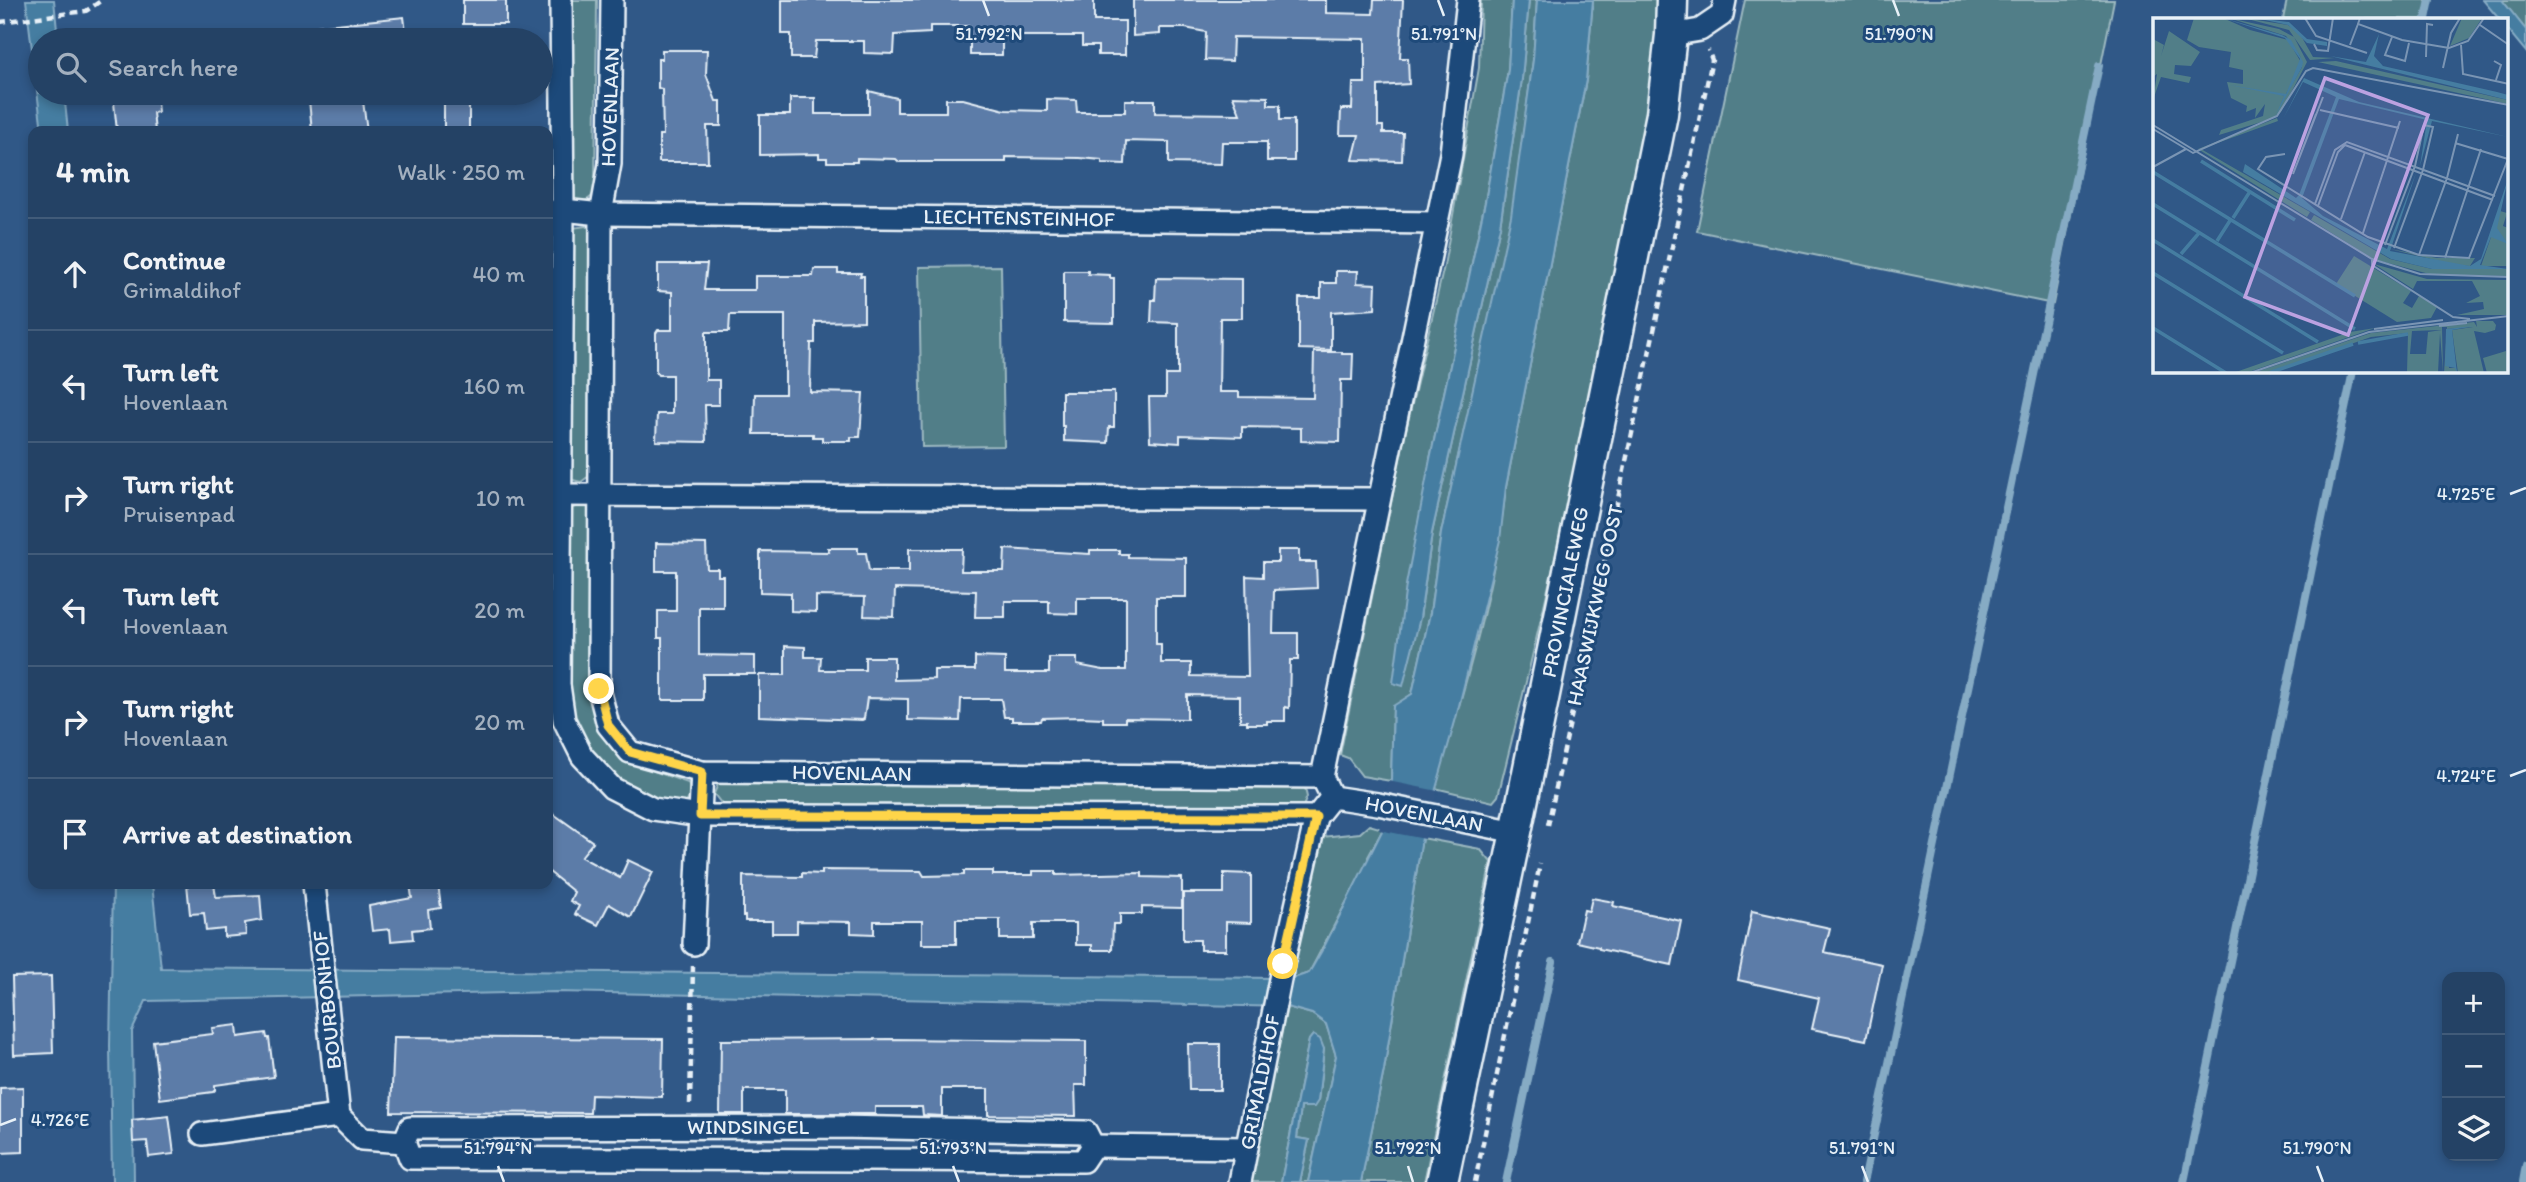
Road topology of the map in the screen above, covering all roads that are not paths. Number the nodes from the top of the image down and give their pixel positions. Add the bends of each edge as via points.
1 (561, 0) edge
2 (612, 0) edge
3 (1468, 0) edge
4 (1672, 0) edge
5 (1725, 0) edge
6 (1685, 32) junction
7 (555, 211) edge
8 (601, 214) junction
9 (1437, 223) junction
10 (598, 494) junction
11 (561, 495) junction
12 (1379, 499) junction
13 (702, 772) junction
14 (1322, 778) junction
15 (1332, 797) junction
16 (700, 816) junction
17 (1316, 817) junction
18 (1516, 832) junction
19 (315, 889) edge
20 (694, 953) road end
21 (339, 1116) junction
22 (202, 1134) dead end
23 (404, 1142) junction
24 (1093, 1146) junction
25 (1247, 1148) junction
26 (1240, 1182) edge
27 (1442, 1182) edge

1 - 7 street, HOVENLAAN
2 - 8 street, HOVENLAAN via 610,164
3 - 9 street via 1451,154
4 - 6 main road, PROVINCIALEWEG
5 - 6 street via 1722,15
6 - 18 main road, PROVINCIALEWEG via 1662,114
7 - 8 street
7 - 11 street, HOVENLAAN
8 - 9 street, LIECHTENSTEINHOF
8 - 10 street, HOVENLAAN
9 - 12 street
10 - 11 street
10 - 12 street
10 - 13 street, HOVENLAAN via 599,689 608,725 630,752
11 - 16 street, HOVENLAAN via 559,685 564,720 582,756 612,788 653,809
12 - 14 street
13 - 14 street, HOVENLAAN
13 - 16 street
14 - 15 street
15 - 17 street
15 - 18 street, HOVENLAAN
16 - 17 street, HOVENLAAN
16 - 20 street
17 - 25 street, GRIMALDIHOF
18 - 27 main road, PROVINCIALEWEG
19 - 21 street, BOURBONHOF
21 - 22 street
21 - 23 street, WINDSINGEL via 362,1139
23 - 24 street, WINDSINGEL via 410,1128 838,1127 1086,1132
23 - 24 street, WINDSINGEL via 410,1158 772,1161 1083,1161
24 - 25 street, WINDSINGEL
25 - 26 street, GRIMALDIHOF

